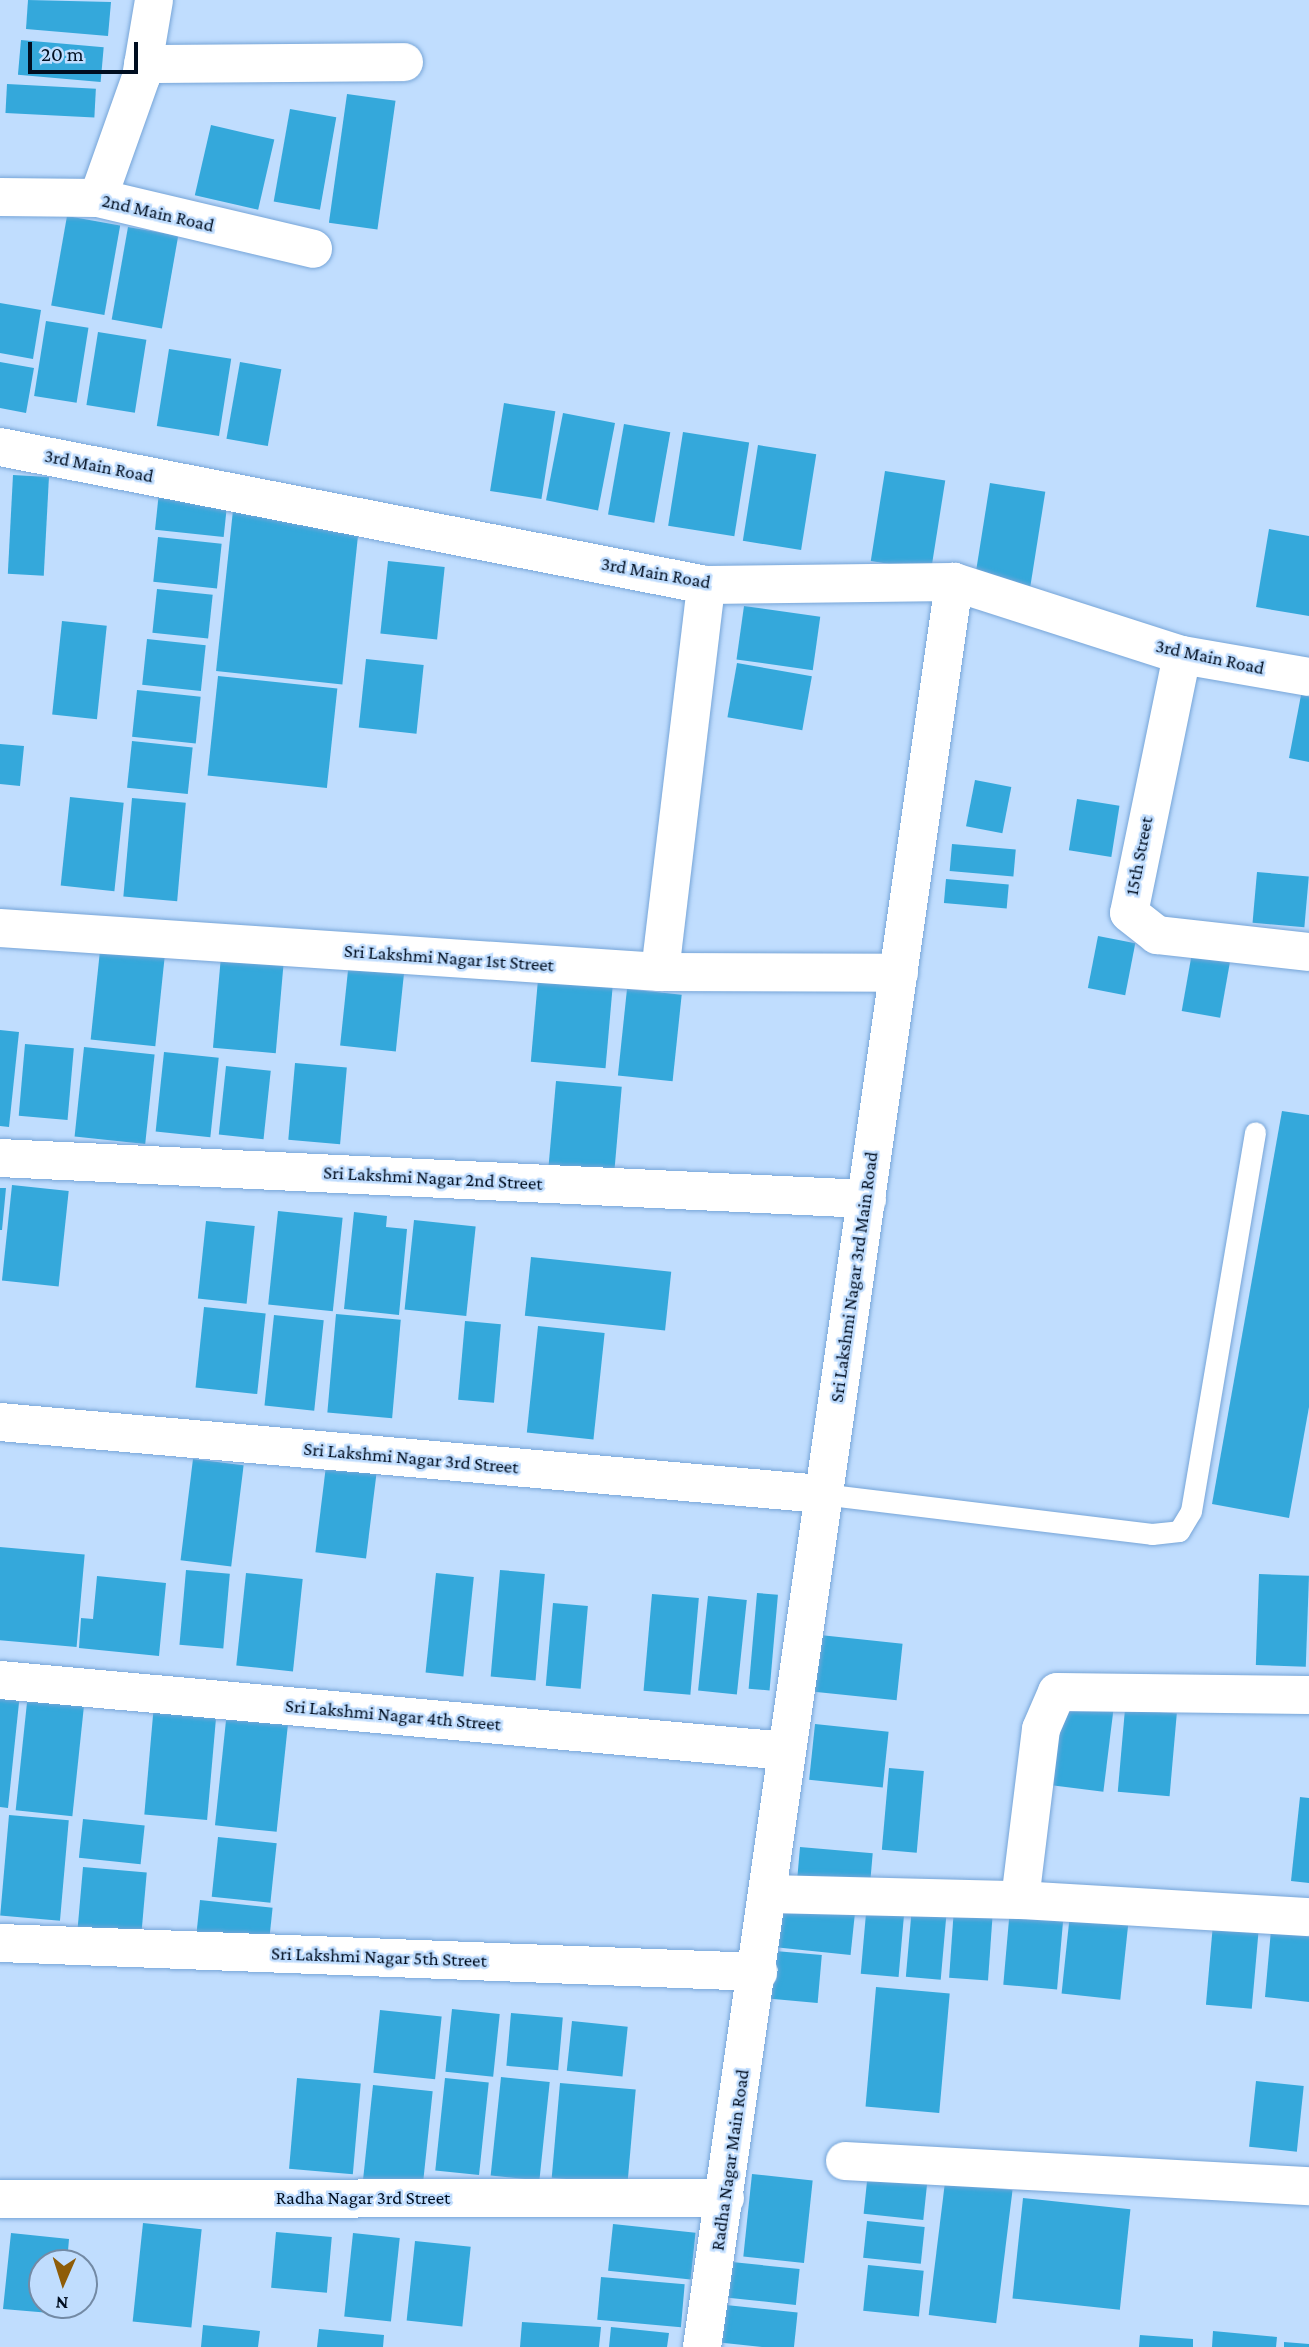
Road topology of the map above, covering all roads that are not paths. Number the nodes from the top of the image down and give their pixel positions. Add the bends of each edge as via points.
1 (154, 0) edge
2 (404, 62) dead end
3 (143, 64) junction
4 (0, 197) edge
5 (97, 198) junction
6 (313, 249) dead end
7 (0, 447) edge
8 (954, 582) junction
9 (706, 585) junction
10 (1182, 654) junction
11 (1309, 677) edge
12 (0, 928) edge
13 (1309, 952) edge
14 (660, 972) junction
15 (899, 973) junction
16 (1255, 1132) dead end
17 (0, 1158) edge
18 (867, 1199) junction
19 (0, 1422) edge
20 (822, 1494) junction
21 (0, 1680) edge
22 (1309, 1695) edge
23 (786, 1751) junction
24 (768, 1894) junction
25 (1020, 1900) junction
26 (1309, 1917) edge
27 (0, 1943) edge
28 (758, 1972) junction
29 (845, 2161) dead end
30 (1309, 2186) edge
31 (725, 2198) junction
32 (0, 2199) edge
33 (702, 2347) edge

1 - 3 street
2 - 3 street
3 - 5 street
4 - 5 street, 2nd Main Road
5 - 6 street, 2nd Main Road
7 - 9 street, 3rd Main Road
8 - 9 street, 3rd Main Road
8 - 10 street, 3rd Main Road
8 - 15 street, Sri Lakshmi Nagar 3rd Main Road
9 - 14 street
10 - 11 street, 3rd Main Road
10 - 13 street, 15th Street via 1129,913 1157,935
12 - 14 street, Sri Lakshmi Nagar 1st Street
14 - 15 street, Sri Lakshmi Nagar 1st Street
15 - 18 street, Sri Lakshmi Nagar 3rd Main Road
16 - 20 lane via 1191,1510 1179,1531 1152,1534
17 - 18 street, Sri Lakshmi Nagar 2nd Street
18 - 20 street, Sri Lakshmi Nagar 3rd Main Road
19 - 20 street, Sri Lakshmi Nagar 3rd Street
20 - 23 street, Sri Lakshmi Nagar 3rd Main Road
21 - 23 street, Sri Lakshmi Nagar 4th Street
22 - 25 street via 1057,1692 1041,1729
23 - 24 street, Sri Lakshmi Nagar 3rd Main Road
24 - 25 street
24 - 28 street, Sri Lakshmi Nagar 3rd Main Road
25 - 26 street
27 - 28 street, Sri Lakshmi Nagar 5th Street
28 - 31 street, Radha Nagar Main Road
29 - 30 street
31 - 32 street, Radha Nagar 3rd Street
31 - 33 street, Radha Nagar Main Road

